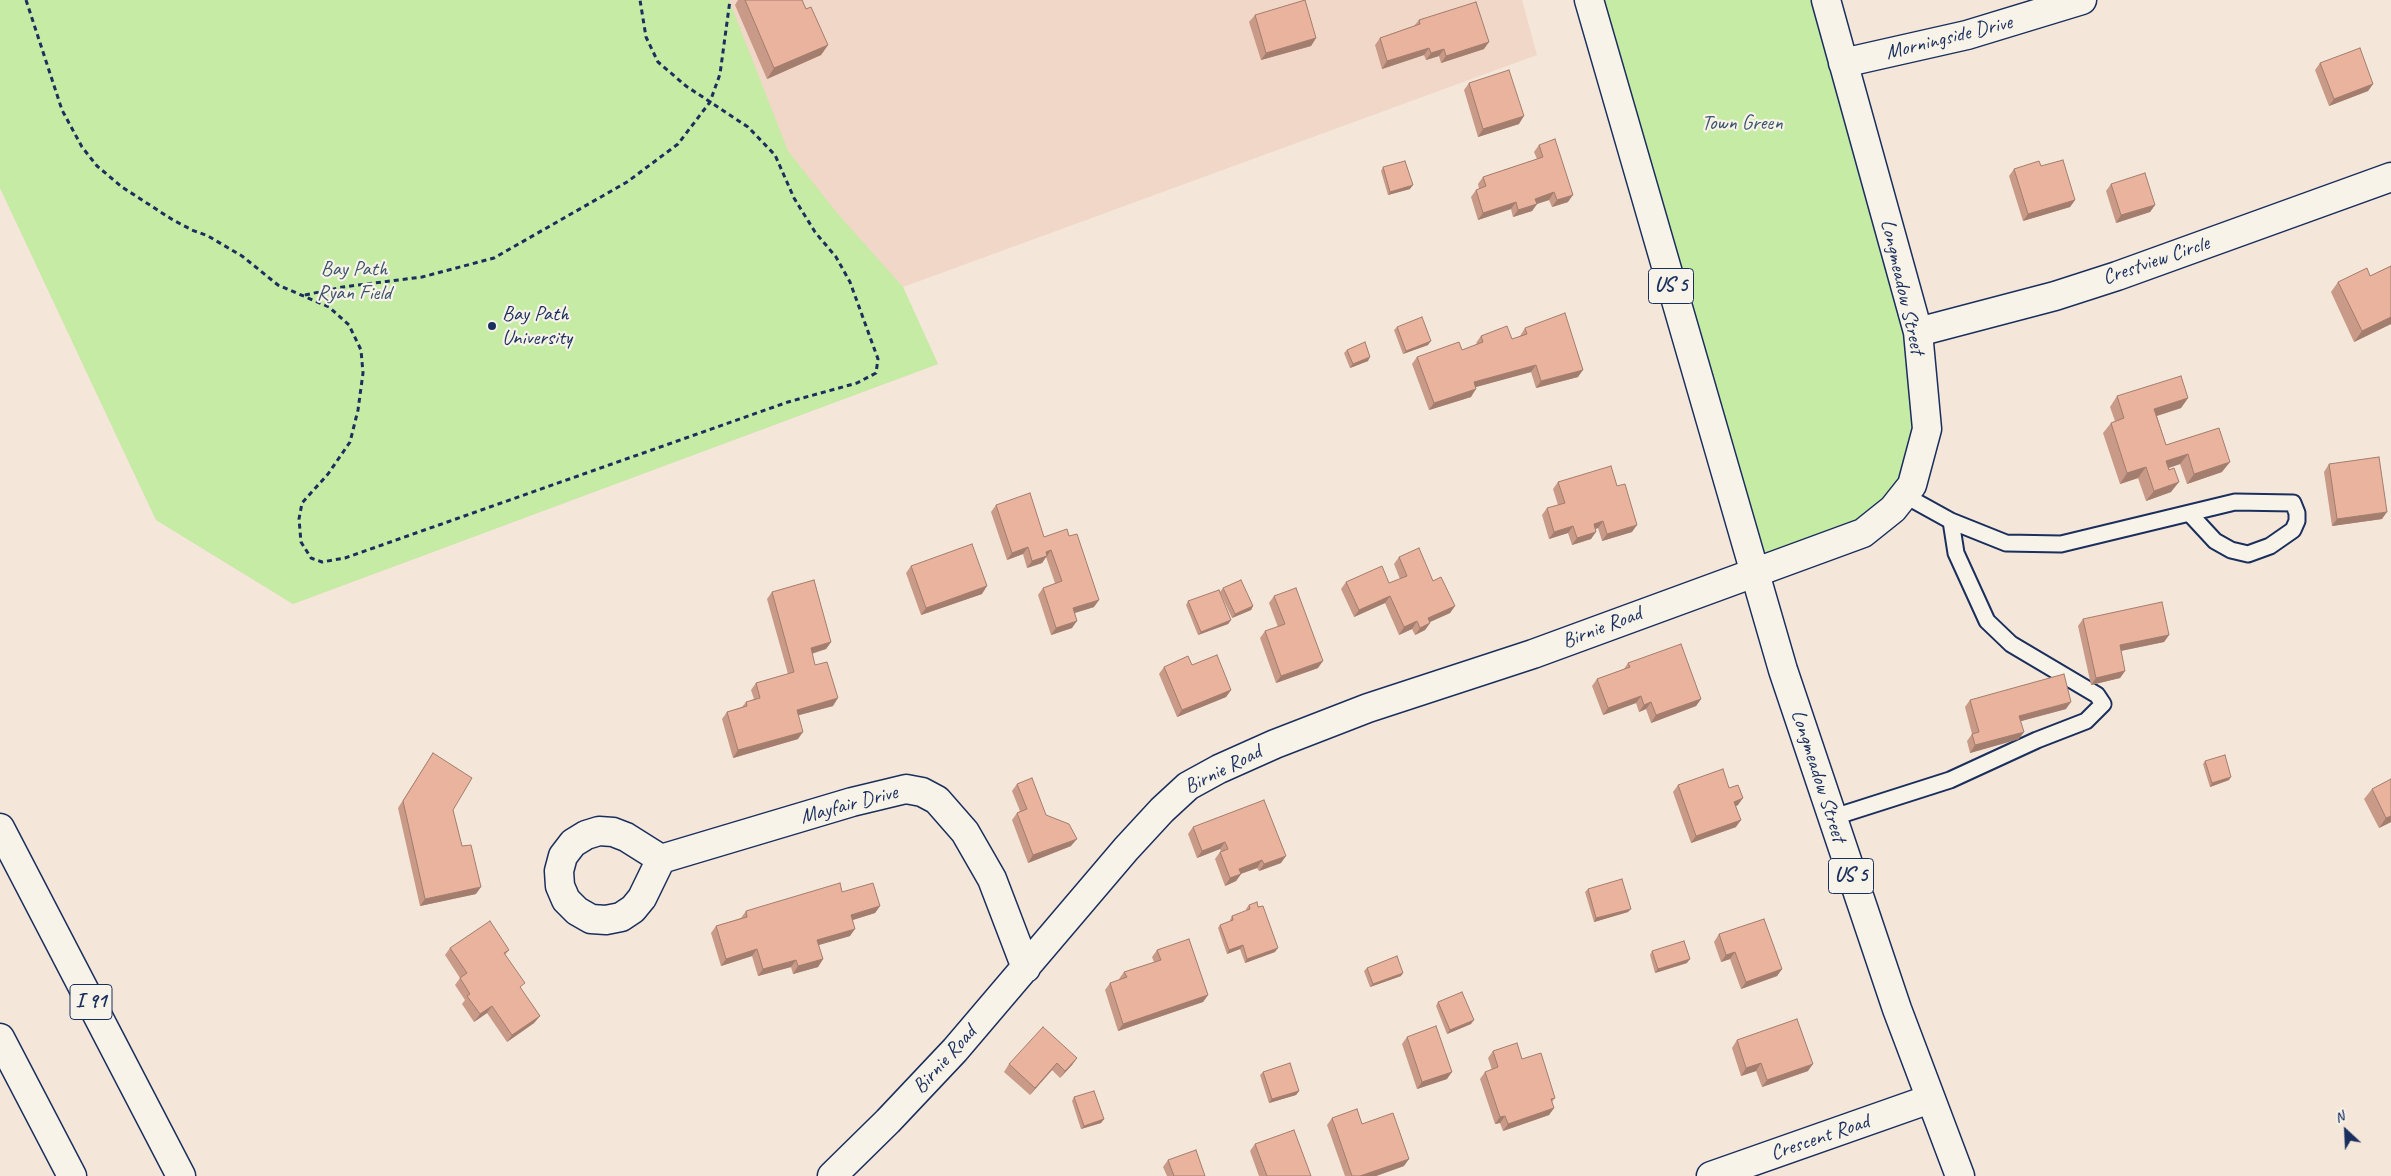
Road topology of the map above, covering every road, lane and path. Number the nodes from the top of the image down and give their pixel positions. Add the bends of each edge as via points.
1 (26, 0) edge
2 (640, 0) edge
3 (730, 0) edge
4 (1589, 0) edge
5 (1826, 0) edge
6 (2082, 0) edge
7 (1843, 63) junction
8 (710, 102) junction
9 (2391, 178) edge
10 (305, 295) junction
11 (1918, 332) junction
12 (1904, 495) junction
13 (2190, 514) junction
14 (1951, 521) junction
15 (1754, 571) junction
16 (1832, 818) junction
17 (0, 828) edge
18 (661, 859) dead end
19 (1026, 968) junction
20 (0, 1038) edge
21 (1930, 1099) junction
22 (72, 1176) edge
23 (181, 1176) edge
24 (832, 1176) edge
25 (1711, 1176) edge
26 (1960, 1176) edge

1 - 10 path via 62,110 82,147 97,166 122,187 173,220 227,246 278,284
2 - 8 path via 646,36 658,62
3 - 8 path via 720,74
4 - 15 main road, Longmeadow Street / US 5
5 - 7 main road, Longmeadow Street
6 - 7 main road, Morningside Drive via 1967,35
7 - 11 main road, Longmeadow Street
8 - 10 path via 678,144 628,182 494,258 422,277
8 - 10 path via 748,127 774,156 794,198 815,232 836,257 850,282 878,359 876,373 857,383 788,402 345,558 322,562 311,558 301,542 299,519 302,503 350,442 363,373 361,350 349,325 330,307
9 - 11 main road, Crestview Circle via 2117,276
11 - 12 main road, Longmeadow Street via 1927,429 1912,485
12 - 14 lane
12 - 15 main road, Longmeadow Street via 1893,509 1863,533
13 - 13 lane via 2215,541 2231,550 2248,554 2270,546 2292,530 2298,521 2293,502 2235,502
13 - 14 lane via 2061,544 2006,543
14 - 16 lane via 1956,553 1988,621 2012,644 2097,695 2102,704 2086,721 1950,780
15 - 16 main road, Longmeadow Street / US 5
15 - 19 main road, Birnie Road via 1533,654 1368,708 1275,744 1199,779 1183,789 1150,822
16 - 21 main road, Longmeadow Street / US 5
17 - 23 main road, I 91
18 - 19 main road, Mayfair Drive via 852,802 906,789 922,792 937,800 965,832 992,880
19 - 24 main road, Birnie Road via 918,1090
20 - 22 main road
21 - 25 main road, Crescent Road
21 - 26 main road, Longmeadow Street / US 5

